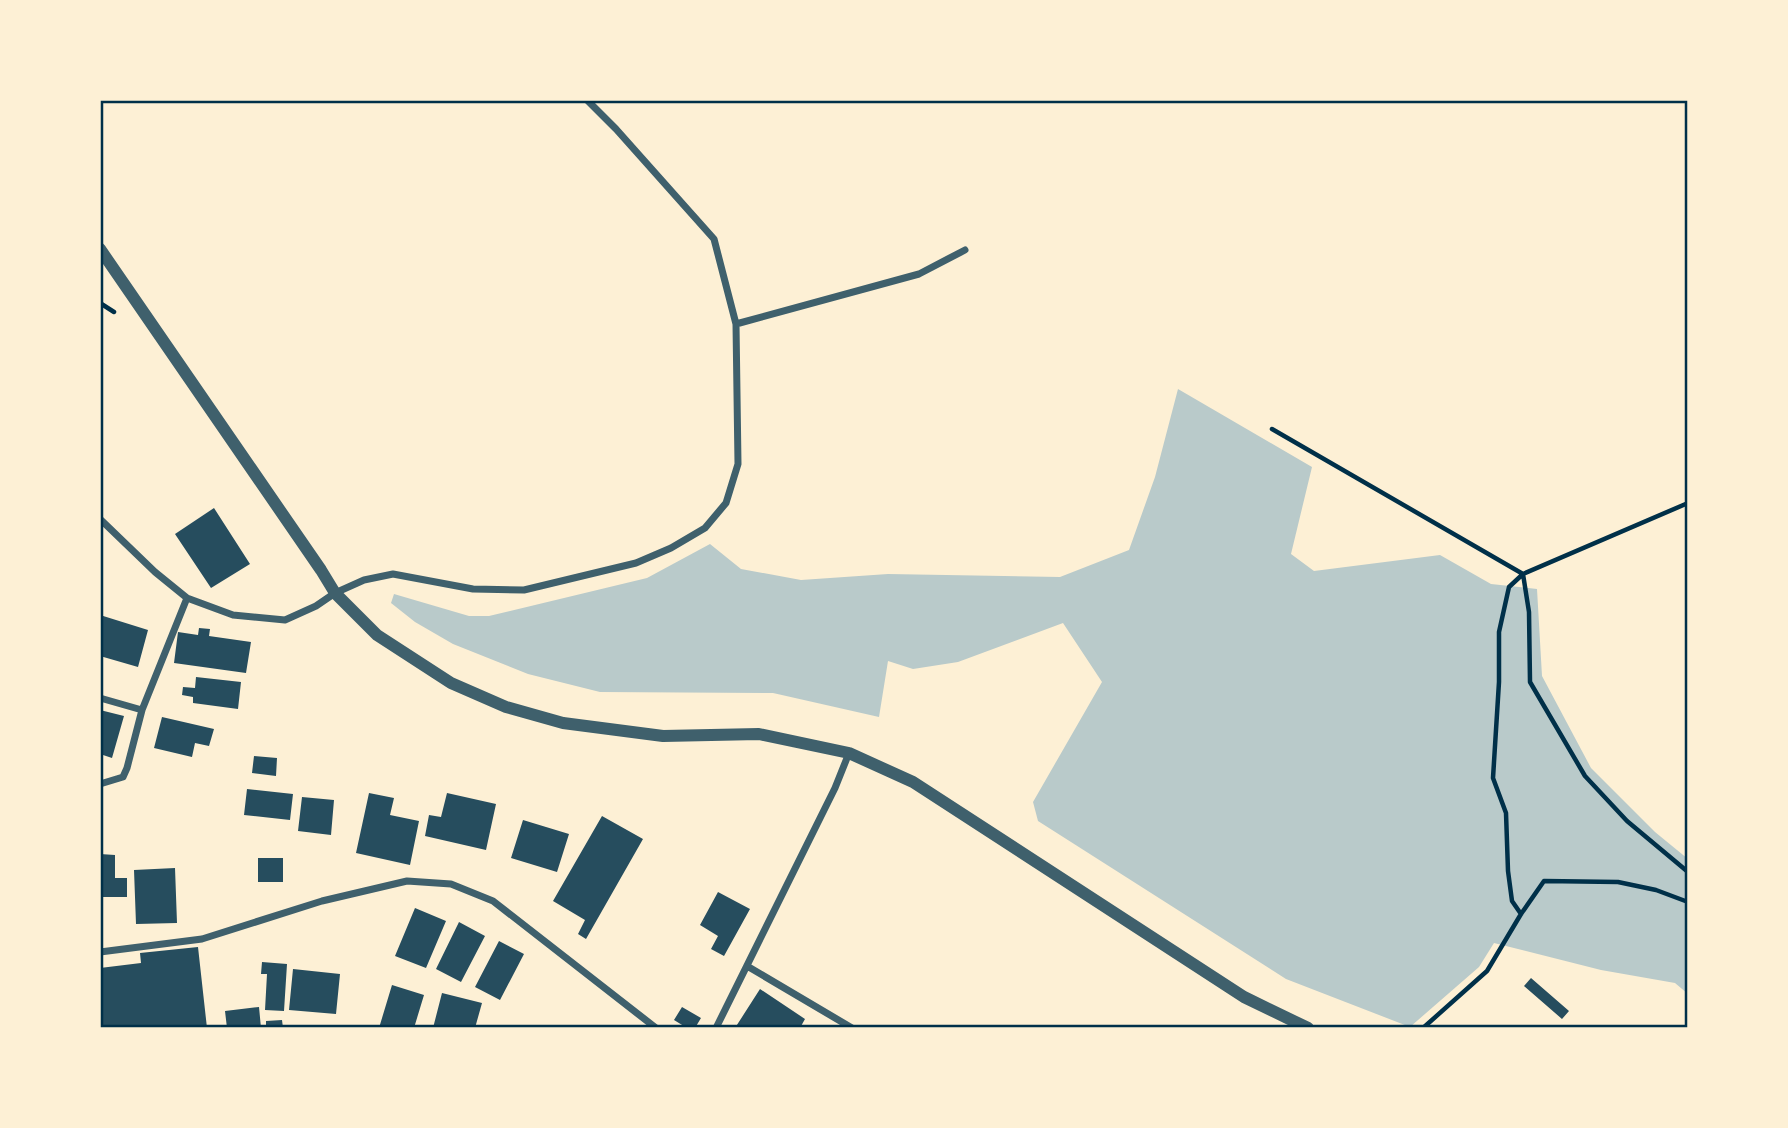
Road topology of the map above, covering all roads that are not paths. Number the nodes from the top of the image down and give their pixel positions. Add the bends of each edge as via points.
1 (587, 100) edge
2 (100, 249) edge
3 (965, 250) dead end
4 (736, 324) junction
5 (100, 519) edge
6 (335, 593) junction
7 (187, 598) junction
8 (100, 698) edge
9 (142, 710) junction
10 (849, 753) junction
11 (100, 784) edge
12 (100, 952) edge
13 (747, 966) junction
14 (656, 1028) edge
15 (716, 1028) edge
16 (852, 1028) edge
17 (1308, 1028) edge

1 - 4 street via 714,239
2 - 6 street
3 - 4 street via 919,274
4 - 6 street via 737,464 726,503 705,528 636,563 524,590 473,589 393,574
5 - 7 street
6 - 7 street via 285,620 233,615
6 - 10 street via 377,635 451,683 506,707 563,723 663,736 759,734
7 - 9 street
8 - 9 street
9 - 11 street via 123,777
10 - 13 street
10 - 17 street via 913,782 1244,996
12 - 14 street via 202,939 322,901 407,881 451,884 493,901
13 - 15 street
13 - 16 street

